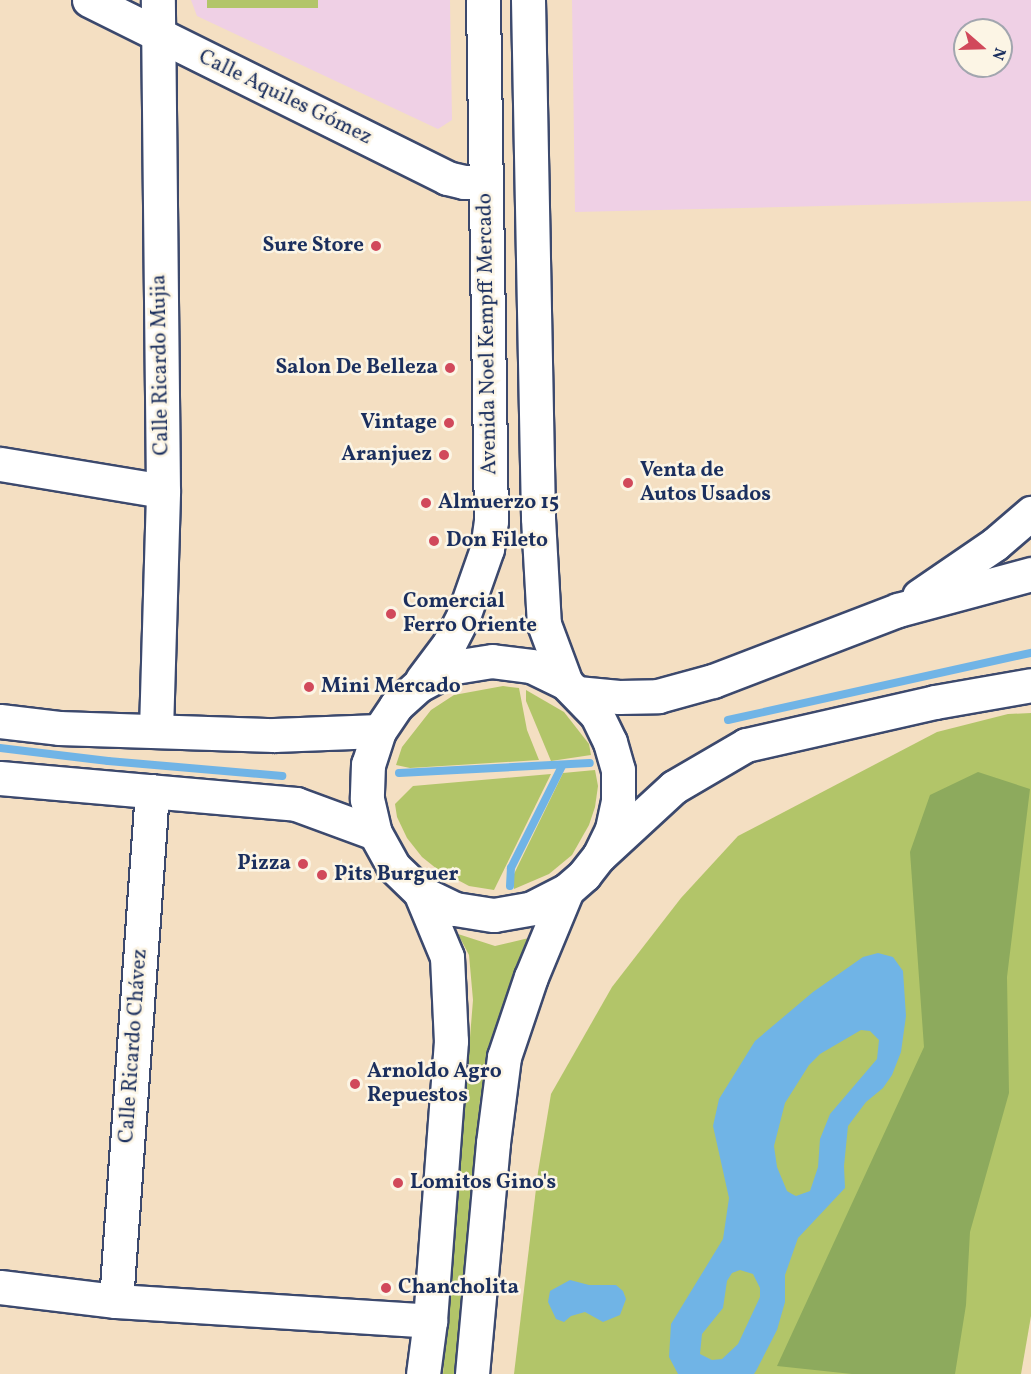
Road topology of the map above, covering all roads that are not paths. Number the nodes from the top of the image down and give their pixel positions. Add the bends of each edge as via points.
1 (89, 0) edge
2 (158, 0) edge
3 (483, 0) edge
4 (528, 0) edge
5 (157, 36) junction
6 (485, 182) junction
7 (0, 464) edge
8 (163, 491) junction
9 (1031, 513) edge
10 (1031, 574) edge
11 (898, 610) junction
12 (418, 685) junction
13 (1031, 685) edge
14 (572, 688) junction
15 (0, 721) edge
16 (156, 730) junction
17 (379, 731) junction
18 (0, 778) edge
19 (152, 791) junction
20 (375, 833) junction
21 (599, 856) junction
22 (567, 890) junction
23 (420, 892) junction
24 (0, 1287) edge
25 (116, 1301) junction
26 (430, 1321) junction
27 (423, 1374) edge
28 (472, 1374) edge

1 - 5 street, Calle Aquiles Gómez
2 - 5 street, Calle Ricardo Mujia
3 - 6 street, Avenida Noel Kempff Mercado
4 - 14 street via 544,624
5 - 6 street, Calle Aquiles Gómez via 447,178
5 - 8 street, Calle Ricardo Mujia
6 - 12 street, Avenida Noel Kempff Mercado via 490,530 463,617
7 - 8 street
8 - 16 street, Calle Ricardo Mujia
9 - 11 street via 995,544
10 - 11 street
11 - 14 street via 713,681 658,696 619,697
12 - 14 street via 453,667 492,661 531,666
12 - 17 street via 396,706
13 - 21 street via 935,702 746,746 674,787
14 - 21 street via 597,715 618,770 612,830
15 - 16 street via 58,728
16 - 17 street via 274,735
17 - 20 street via 368,764 367,799
18 - 19 street
19 - 20 street via 296,804
19 - 25 street, Calle Ricardo Chávez
20 - 23 street via 393,866
21 - 22 street
22 - 23 street via 532,908 494,915 455,909
22 - 28 street via 504,1057 492,1143
23 - 26 street via 447,957 452,1041
24 - 25 street
25 - 26 street
26 - 27 street

